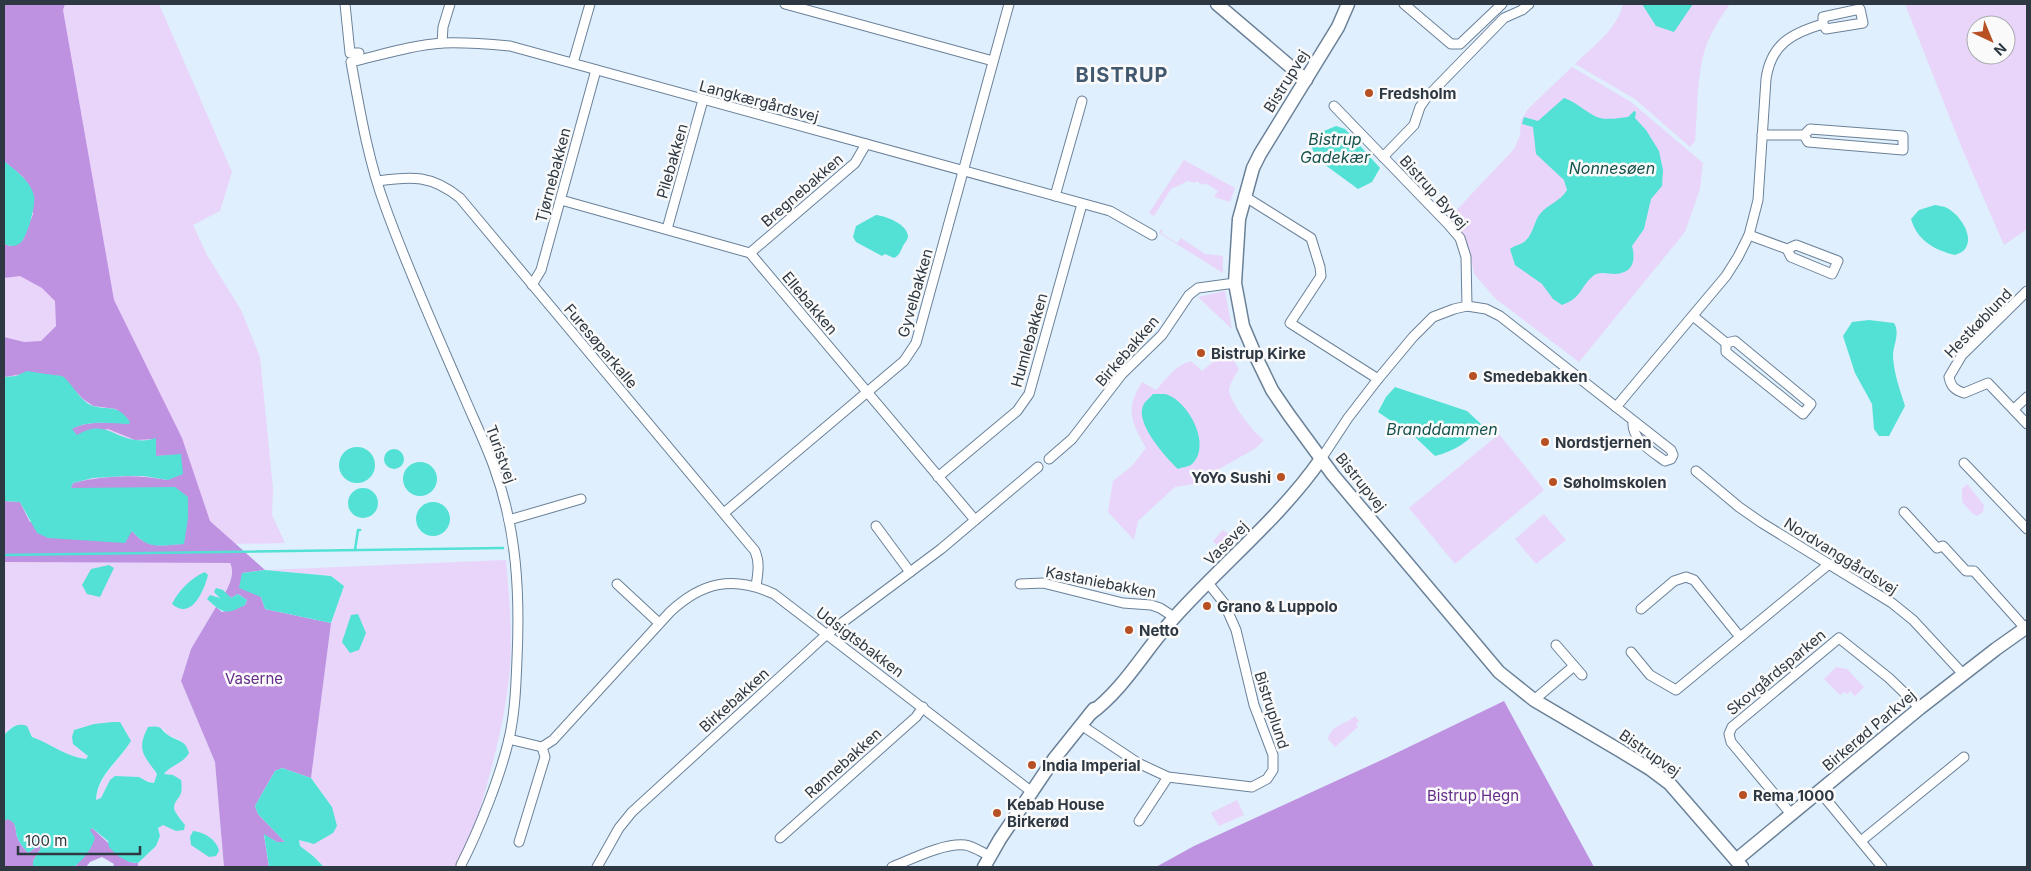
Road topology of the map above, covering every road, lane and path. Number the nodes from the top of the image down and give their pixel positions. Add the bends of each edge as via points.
1 (345, 4) edge
2 (450, 4) edge
3 (590, 4) edge
4 (784, 4) edge
5 (1009, 4) edge
6 (1217, 4) edge
7 (1348, 4) edge
8 (1404, 4) edge
9 (1502, 4) edge
10 (1529, 4) edge
11 (1823, 24) dead end
12 (442, 43) junction
13 (359, 53) dead end
14 (993, 61) junction
15 (351, 62) joint
16 (573, 63) junction
17 (596, 70) junction
18 (1306, 80) junction
19 (703, 100) junction
20 (1082, 101) dead end
21 (1334, 106) dead end
22 (1762, 135) junction
23 (1804, 135) junction
24 (866, 144) junction
25 (1383, 157) junction
26 (964, 171) junction
27 (378, 181) junction
28 (1055, 196) junction
29 (1244, 196) junction
30 (561, 200) junction
31 (1082, 204) junction
32 (667, 230) junction
33 (1152, 235) dead end
34 (1749, 235) junction
35 (1787, 249) junction
36 (750, 253) junction
37 (1235, 283) junction
38 (532, 285) junction
39 (2027, 291) edge
40 (1467, 306) junction
41 (1692, 316) junction
42 (1726, 343) junction
43 (1378, 379) junction
44 (867, 393) junction
45 (2027, 397) edge
46 (1616, 408) junction
47 (2014, 409) junction
48 (1633, 421) junction
49 (2027, 424) edge
50 (1049, 459) dead end
51 (1321, 460) junction
52 (1964, 464) dead end
53 (1038, 467) dead end
54 (1696, 471) dead end
55 (938, 477) junction
56 (581, 499) dead end
57 (1904, 512) dead end
58 (724, 513) junction
59 (509, 520) junction
60 (975, 520) junction
61 (876, 526) dead end
62 (2027, 528) edge
63 (1829, 564) junction
64 (910, 572) junction
65 (1208, 583) junction
66 (617, 584) dead end
67 (1020, 584) dead end
68 (756, 586) junction
69 (1641, 609) dead end
70 (1174, 617) junction
71 (659, 623) junction
72 (2026, 628) edge
73 (827, 634) junction
74 (1740, 637) junction
75 (1556, 645) dead end
76 (1630, 652) dead end
77 (1574, 666) junction
78 (1963, 674) junction
79 (1582, 675) dead end
80 (1534, 700) junction
81 (923, 707) junction
82 (1920, 708) junction
83 (1082, 725) junction
84 (509, 739) junction
85 (542, 747) junction
86 (1964, 757) dead end
87 (1168, 777) junction
88 (1032, 792) junction
89 (1820, 792) junction
90 (1791, 814) junction
91 (1139, 822) dead end
92 (780, 838) dead end
93 (1860, 841) junction
94 (519, 842) dead end
95 (987, 862) edge
96 (1739, 864) edge
97 (461, 865) dead end
98 (597, 867) edge
99 (892, 867) edge
100 (1882, 867) edge

1 - 13 street via 350,54
2 - 12 street
3 - 16 street
4 - 14 street
5 - 14 street, Gyvelbakken
6 - 18 main road
7 - 18 main road, Bistrupvej via 1338,28
8 - 9 street via 1451,44 1460,44
10 - 25 street, Bistrup Byvej via 1504,18 1426,98 1414,125
11 - 22 street via 1801,30 1785,40 1774,53 1766,79
12 - 15 street, Langkærgårdsvej
12 - 16 street, Langkærgårdsvej via 510,46
14 - 26 street, Gyvelbakken
15 - 27 street, Turistvej via 364,132
16 - 17 street, Langkærgårdsvej
17 - 19 street, Langkærgårdsvej
17 - 30 street, Tjørnebakken
18 - 29 main road, Bistrupvej via 1260,154
19 - 24 street, Langkærgårdsvej
19 - 32 street, Pilebakken
20 - 28 street
21 - 25 street, Bistrup Byvej
22 - 23 street
22 - 34 street via 1758,200
23 - 23 street via 1808,142 1818,143 1903,150 1904,144 1903,136 1810,129
24 - 26 street, Langkærgårdsvej
24 - 36 street, Bregnebakken via 854,163
25 - 40 street, Bistrup Byvej via 1460,238 1466,257
26 - 28 street, Langkærgårdsvej
26 - 44 street, Gyvelbakken via 916,343 904,361
27 - 38 street, Furesøparkalle via 408,177 430,180 447,188 460,198
27 - 59 street, Turistvej via 415,284 495,468
28 - 31 street, Langkærgårdsvej
29 - 37 main road, Bistrupvej via 1237,238
29 - 43 street via 1311,238 1321,276 1290,323
30 - 32 street
30 - 38 street, Tjørnebakken via 541,270
31 - 33 street, Langkærgårdsvej via 1110,211
31 - 55 street, Humlebakken via 1029,394 1017,411
32 - 36 street
34 - 35 street
34 - 41 street via 1726,276
35 - 35 street via 1792,257 1832,274 1838,261 1796,245
36 - 44 street, Ellebakken
37 - 50 street, Birkebakken via 1198,288 1189,295 1162,335 1122,374 1072,439
37 - 51 main road, Bistrupvej via 1243,326 1260,366 1272,390
38 - 58 street, Furesøparkalle
39 - 47 street, Hestkøblund via 1962,355 1949,377 1955,390 1964,393 1988,383
40 - 43 street via 1433,317
40 - 46 street via 1486,309 1500,316
41 - 42 street
41 - 46 street
42 - 42 street via 1726,352 1803,414 1811,404 1735,341
43 - 51 street
44 - 55 street, Ellebakken
44 - 58 street, Gyvelbakken
45 - 47 street
46 - 48 street
47 - 49 street, Hestkøblund
48 - 48 street via 1636,437 1665,461 1671,459 1671,450
51 - 65 main road, Vasevej via 1284,506
51 - 80 main road, Bistrupvej via 1499,672
52 - 62 street
53 - 60 street, Birkebakken
54 - 63 street, Nordvanggårdsvej via 1754,518
55 - 60 street, Ellebakken
56 - 59 street
57 - 72 street, Birkerød Parkvej via 1937,548 1942,546 1966,571 1974,571
58 - 68 street, Furesøparkalle via 755,551 759,568
59 - 84 street, Turistvej via 518,584 516,688
60 - 64 street, Birkebakken
61 - 64 street
63 - 74 street
63 - 78 street, Nordvanggårdsvej via 1913,620
64 - 73 street, Birkebakken
65 - 70 main road, Vasevej
65 - 87 street, Bistruplund via 1224,604 1236,630 1254,705 1273,756 1273,770 1268,780 1252,787
66 - 71 street
67 - 70 street, Kastaniebakken via 1043,583 1123,603 1151,605
68 - 71 street, Udsigtsbakken via 717,584 700,590 683,599
68 - 73 street, Udsigtsbakken via 774,594
69 - 74 street via 1674,581 1686,577 1694,580
70 - 83 main road, Vasevej via 1120,687
71 - 85 street, Udsigtsbakken via 553,740
72 - 78 main road, Birkerød Parkvej
73 - 81 street, Udsigtsbakken
73 - 98 street, Birkebakken via 632,812
74 - 76 street via 1676,690 1650,675
75 - 77 street
77 - 79 street
77 - 80 street
78 - 82 main road, Birkerød Parkvej
80 - 96 main road, Bistrupvej via 1670,784
81 - 88 street, Udsigtsbakken
81 - 92 street, Rønnebakken via 916,717
82 - 89 main road, Birkerød Parkvej
82 - 90 street, Skovgårdsparken via 1839,638 1732,727 1729,734 1731,742
83 - 87 street, Bistruplund via 1138,764
83 - 88 main road, Vasevej
84 - 85 street
84 - 97 street, Turistvej
85 - 94 street via 545,756
86 - 93 street
87 - 91 street
88 - 95 main road, Vasevej
89 - 90 main road, Birkerød Parkvej
89 - 93 street
90 - 96 main road, Birkerød Parkvej
93 - 100 street
95 - 99 street via 966,845 950,846

